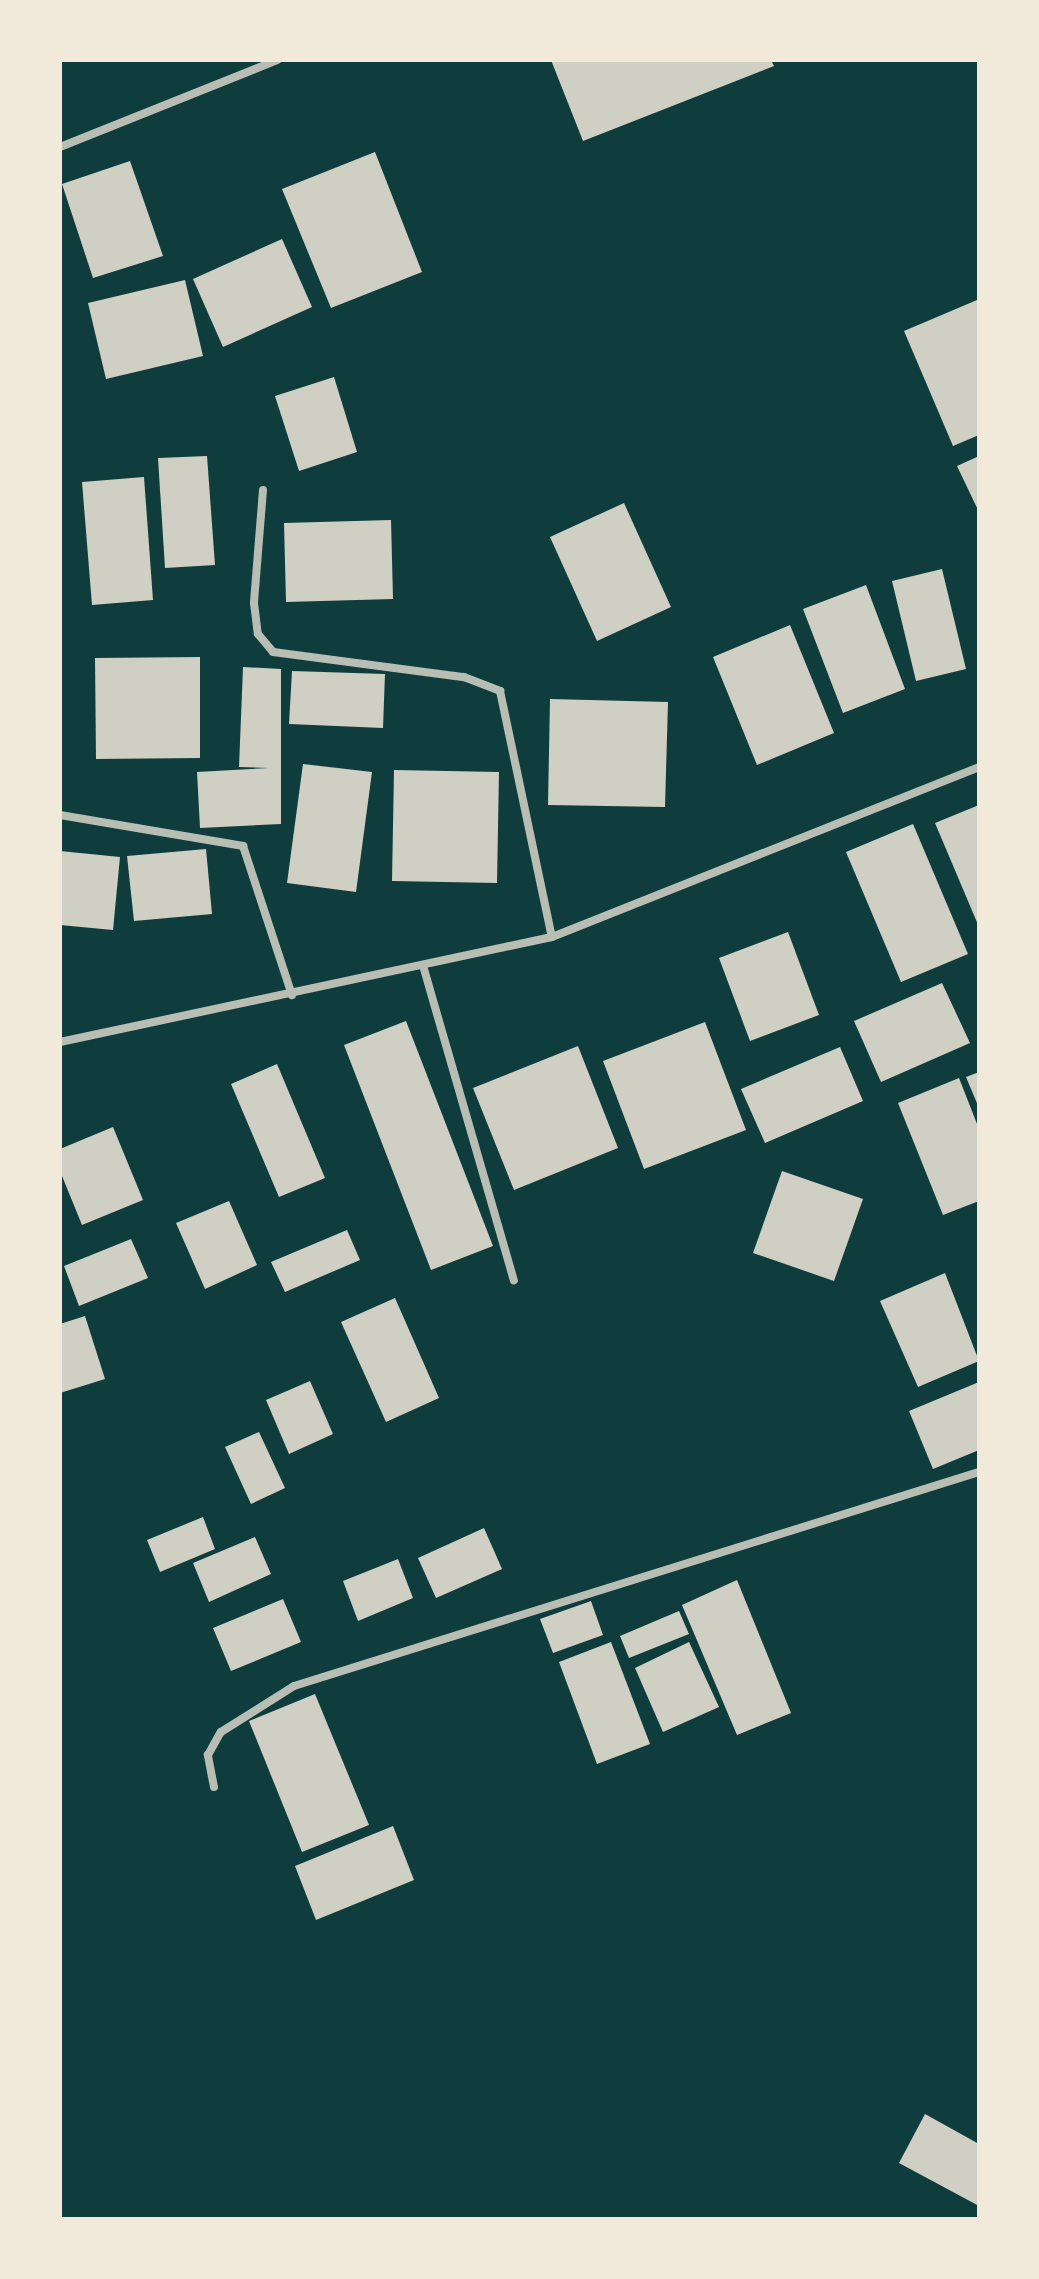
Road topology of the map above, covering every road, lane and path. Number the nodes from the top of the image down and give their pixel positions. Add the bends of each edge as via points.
1 (277, 60) edge
2 (60, 147) edge
3 (263, 490) dead end
4 (979, 767) edge
5 (60, 815) edge
6 (552, 937) junction
7 (424, 969) junction
8 (292, 995) junction
9 (60, 1042) edge
10 (514, 1280) dead end
11 (979, 1472) edge
12 (214, 1787) dead end

1 - 2 street
3 - 6 street via 254,603 258,634 273,652 464,677 500,691
4 - 6 street
5 - 8 street via 243,846
6 - 7 street
7 - 8 street
7 - 10 street
8 - 9 street
11 - 12 street via 294,1686 221,1732 208,1755

